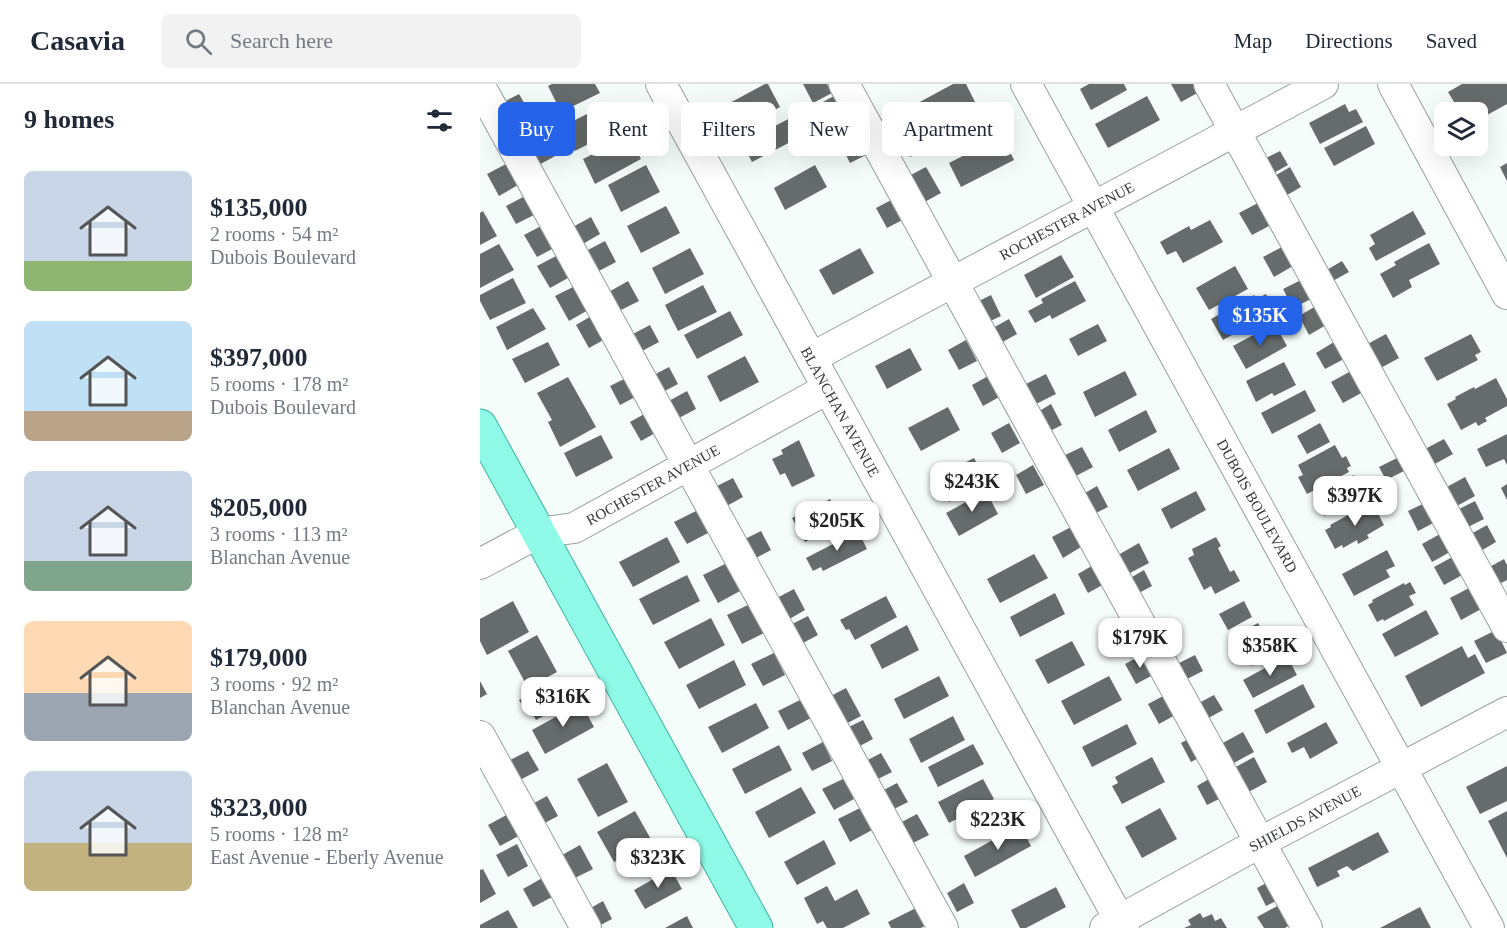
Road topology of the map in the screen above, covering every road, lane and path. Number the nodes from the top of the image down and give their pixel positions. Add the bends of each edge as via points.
1 (661, 84) edge
2 (844, 84) edge
3 (1026, 84) edge
4 (1209, 84) edge
5 (1323, 84) edge
6 (1393, 84) edge
7 (480, 86) edge
8 (1235, 132) junction
9 (1093, 207) junction
10 (952, 283) junction
11 (1507, 294) edge
12 (811, 358) junction
13 (827, 389) junction
14 (480, 426) edge
15 (689, 465) junction
16 (538, 533) junction
17 (480, 564) edge
18 (1507, 627) edge
19 (1507, 712) edge
20 (480, 735) edge
21 (1401, 768) junction
22 (1261, 842) junction
23 (1116, 925) edge
24 (586, 928) edge
25 (756, 928) edge
26 (943, 928) edge
27 (1307, 928) edge
28 (1490, 928) edge

1 - 12 street, BLANCHAN AVENUE
2 - 10 street
3 - 9 street, DUBOIS BOULEVARD
4 - 8 street
5 - 8 street, ROCHESTER AVENUE
6 - 11 street
7 - 15 street
8 - 9 street, ROCHESTER AVENUE
8 - 18 street
9 - 10 street, ROCHESTER AVENUE
9 - 21 street, DUBOIS BOULEVARD
10 - 12 street, ROCHESTER AVENUE
10 - 22 street
12 - 13 street, BLANCHAN AVENUE
13 - 15 street, ROCHESTER AVENUE
13 - 23 street, BLANCHAN AVENUE
14 - 16 main road
15 - 16 street, ROCHESTER AVENUE via 574,528
15 - 26 street
16 - 17 street
16 - 25 main road
19 - 21 street, SHIELDS AVENUE
20 - 24 street
21 - 22 street, SHIELDS AVENUE
21 - 28 street, DUBOIS BOULEVARD
22 - 23 street, SHIELDS AVENUE
22 - 27 street

